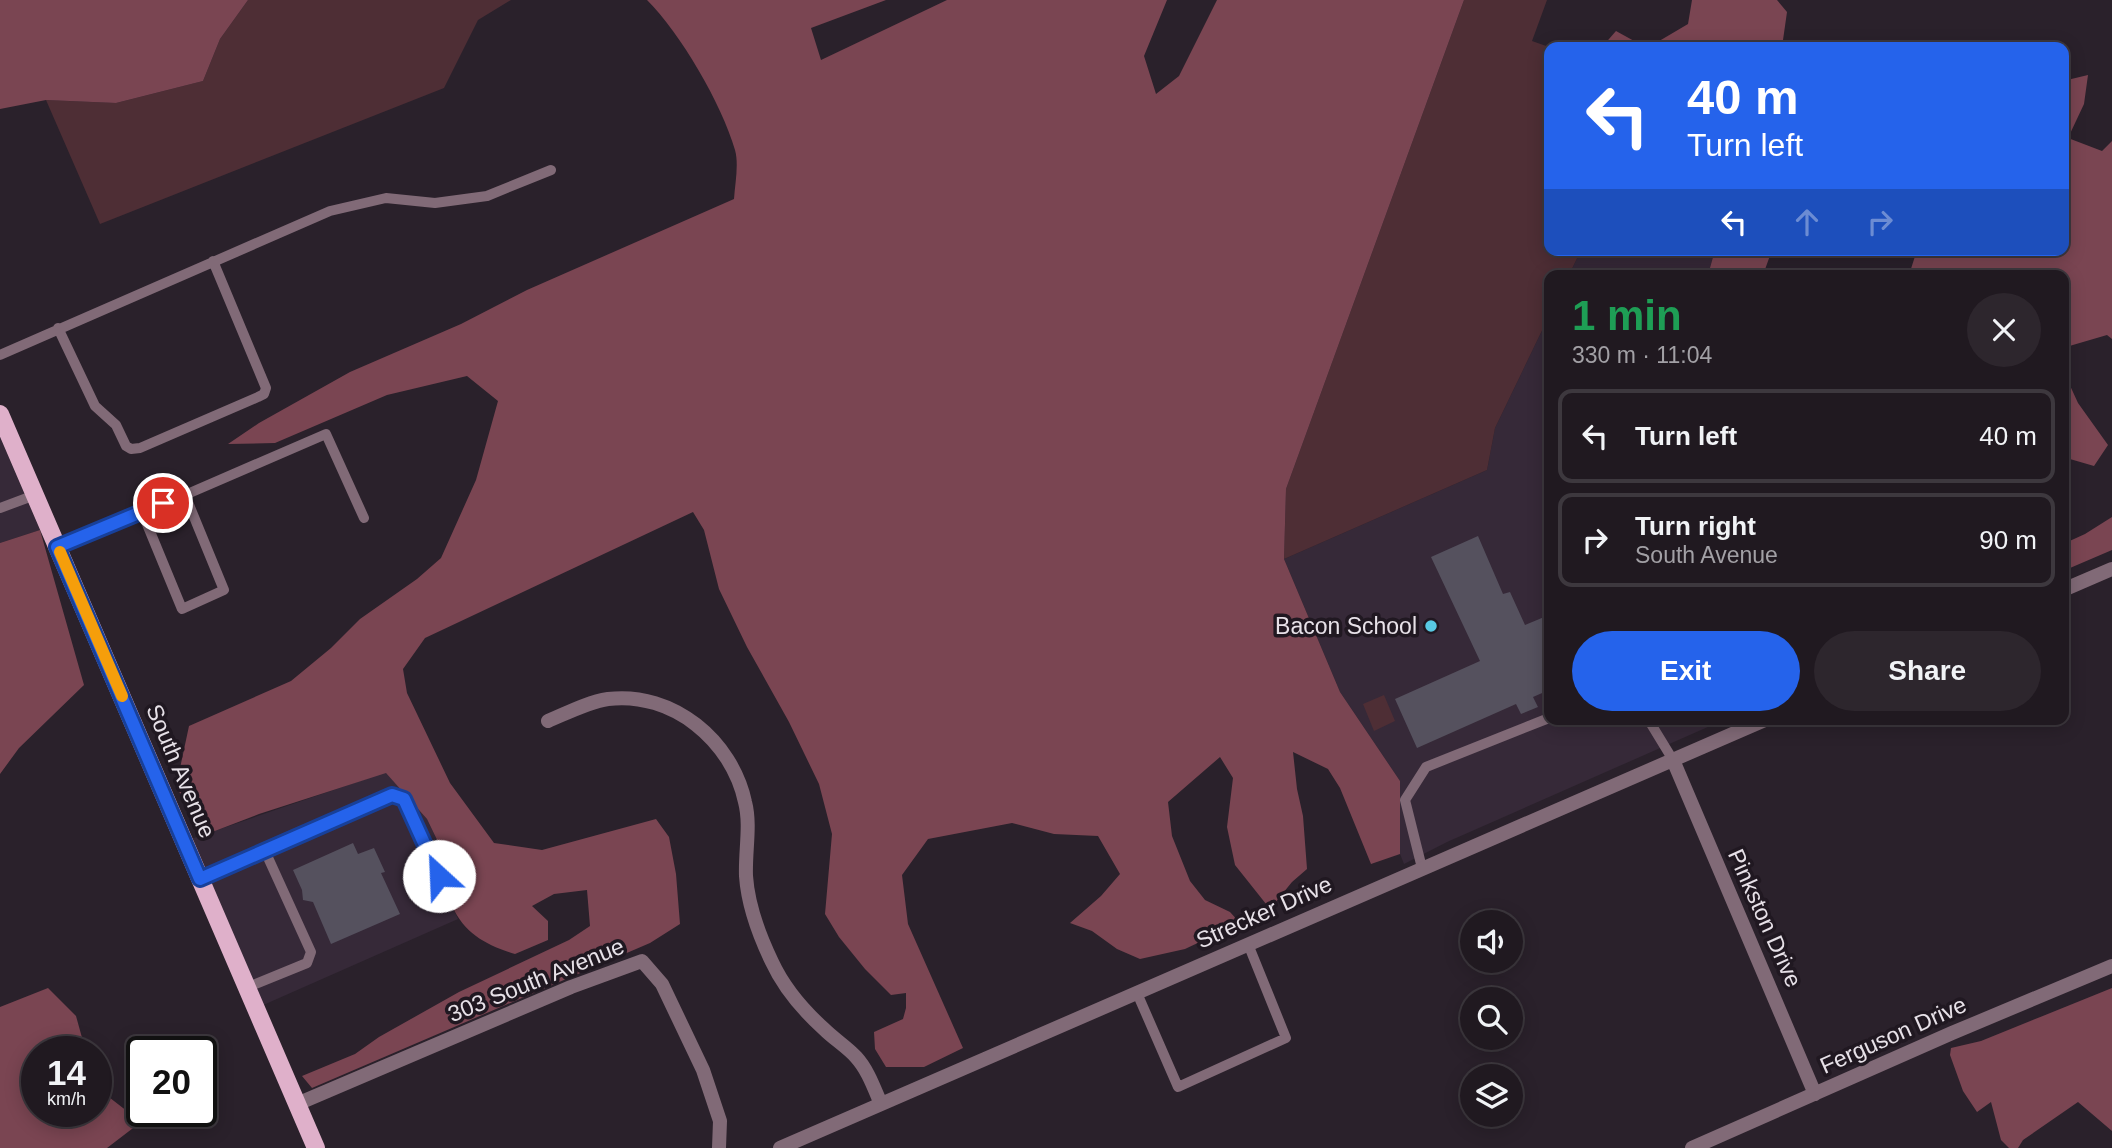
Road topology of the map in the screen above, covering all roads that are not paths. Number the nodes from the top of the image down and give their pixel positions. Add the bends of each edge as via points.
1 (551, 170) dead end
2 (213, 261) junction
3 (58, 328) junction
4 (0, 355) edge
5 (0, 414) edge
6 (35, 495) junction
7 (185, 495) junction
8 (0, 508) edge
9 (142, 512) junction
10 (364, 517) dead end
11 (57, 547) junction
12 (2112, 569) edge
13 (2069, 587) edge
14 (1544, 720) edge
15 (548, 721) dead end
16 (1652, 725) edge
17 (1753, 725) edge
18 (1672, 760) junction
19 (265, 851) junction
20 (1422, 868) junction
21 (439, 876) dead end
22 (200, 879) junction
23 (1248, 944) junction
24 (2112, 966) edge
25 (246, 988) junction
26 (1137, 993) junction
27 (1815, 1094) junction
28 (297, 1104) junction
29 (881, 1104) junction
30 (316, 1148) edge
31 (719, 1148) edge
32 (780, 1148) edge
33 (1692, 1148) edge

1 - 2 lane via 487,196 435,203 386,198 330,211
2 - 3 lane
2 - 3 lane via 265,388 264,394 187,428 140,448 125,446 116,425 95,406
3 - 4 lane
5 - 6 main road, South Avenue
6 - 8 lane
6 - 11 main road, South Avenue
7 - 9 lane
7 - 9 lane via 224,590 182,609
7 - 10 lane via 326,434
9 - 11 lane
11 - 22 main road, South Avenue
12 - 13 street
14 - 20 lane via 1426,767 1405,800
15 - 29 street via 605,700 637,700 683,716 711,737 731,764 745,799 746,877 762,940 786,988 856,1056
16 - 18 lane
17 - 18 street, Strecker Drive
18 - 20 street, Strecker Drive
18 - 27 street, Pinkston Drive
19 - 21 lane via 392,795 404,799
19 - 22 lane
19 - 25 lane via 311,952 307,963
20 - 23 street, Strecker Drive
22 - 25 main road, South Avenue
23 - 26 street, Strecker Drive
23 - 26 lane via 1286,1038 1178,1087
24 - 27 street, Ferguson Drive
25 - 28 main road, South Avenue
26 - 29 street, Strecker Drive
27 - 33 street, Ferguson Drive
28 - 30 main road, South Avenue
28 - 31 street, 303 South Avenue via 642,961 662,984 703,1070 720,1121
29 - 32 street, Strecker Drive

